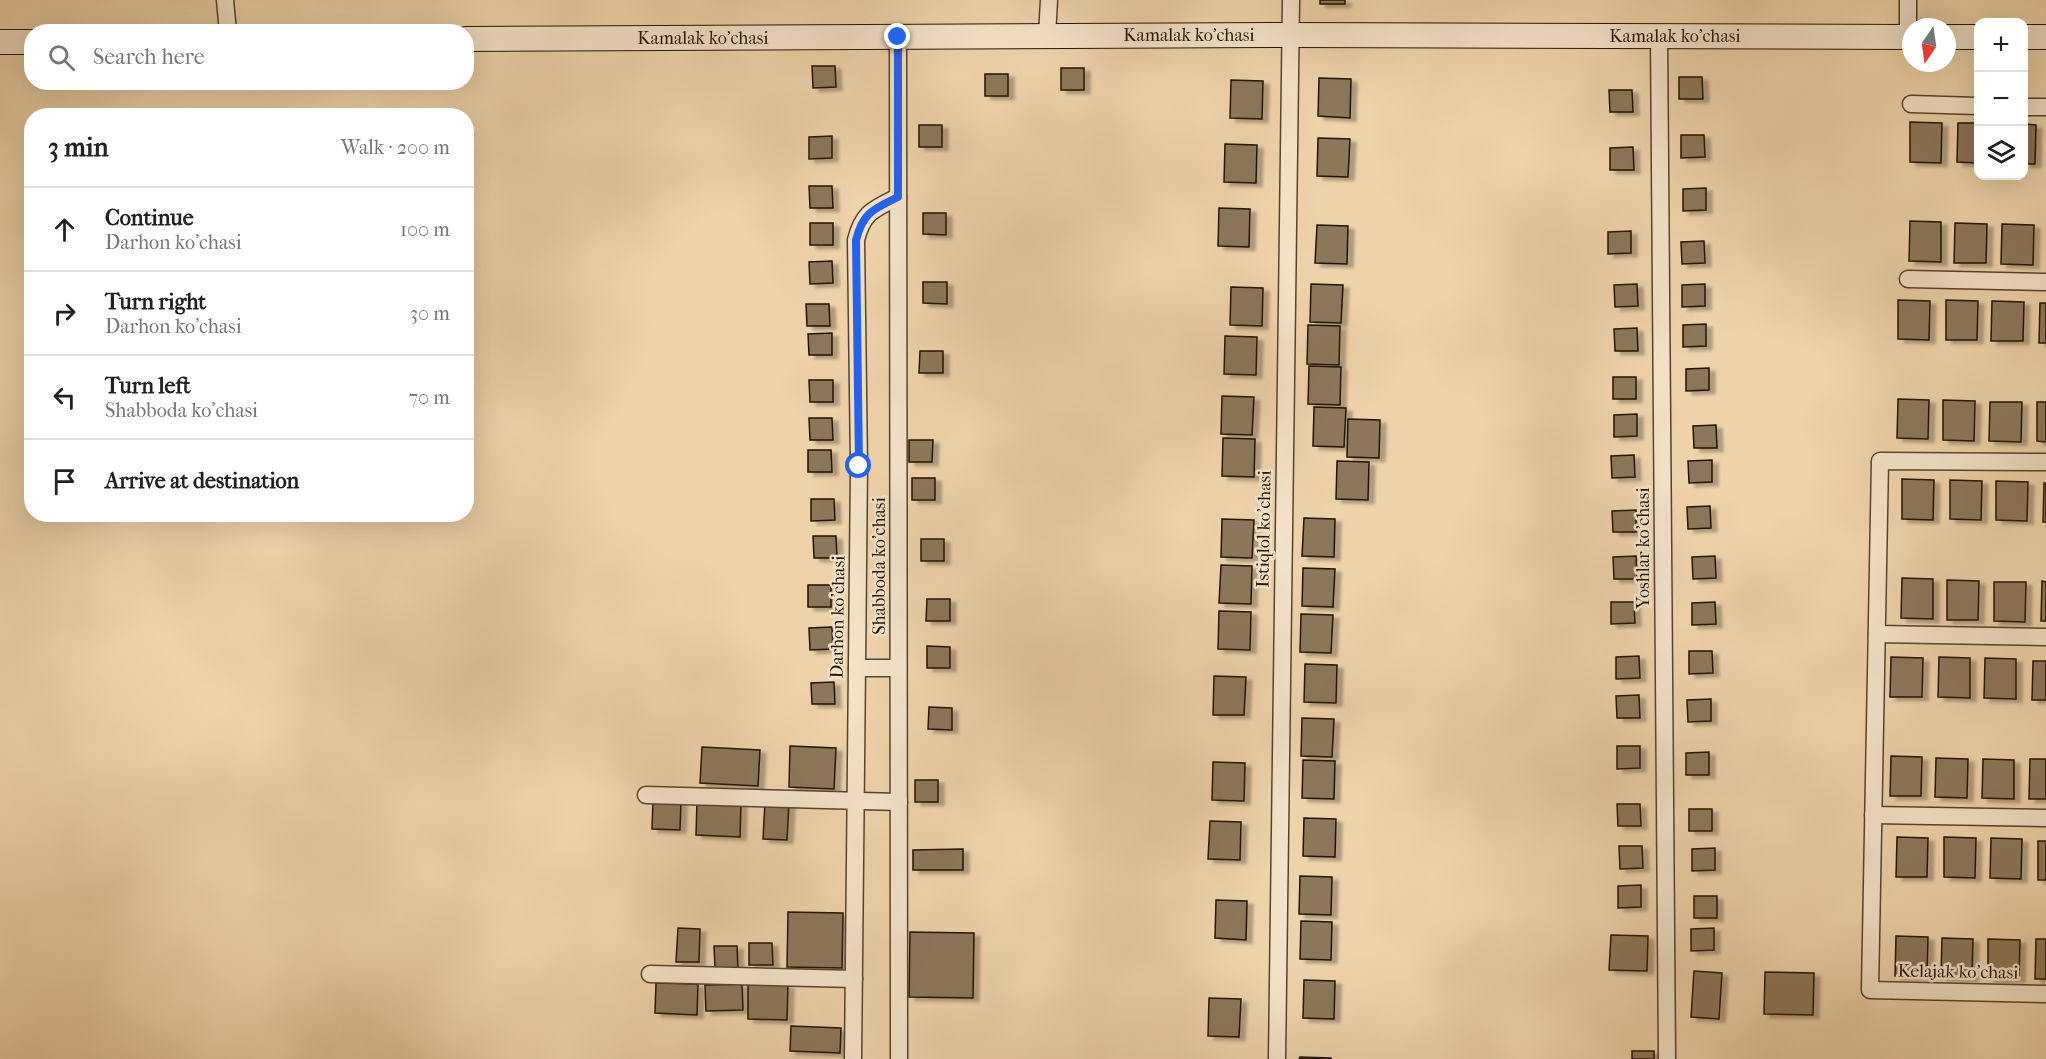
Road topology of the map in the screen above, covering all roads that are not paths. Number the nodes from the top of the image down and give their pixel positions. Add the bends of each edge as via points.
1 (225, 0) edge
2 (1049, 0) edge
3 (1291, 0) edge
4 (1908, 0) edge
5 (1909, 18) edge
6 (227, 24) edge
7 (1292, 34) junction
8 (1047, 36) junction
9 (1659, 36) junction
10 (898, 37) junction
11 (1902, 37) edge
12 (1956, 37) edge
13 (1974, 37) edge
14 (2028, 37) edge
15 (2046, 37) edge
16 (474, 39) edge
17 (0, 42) edge
18 (24, 42) edge
19 (1911, 104) dead end
20 (1974, 106) edge
21 (2028, 106) edge
22 (2046, 107) edge
23 (898, 197) junction
24 (1908, 279) dead end
25 (2046, 282) edge
26 (2046, 462) edge
27 (1877, 634) junction
28 (2046, 636) edge
29 (857, 668) junction
30 (898, 668) junction
31 (646, 795) dead end
32 (855, 801) junction
33 (899, 802) junction
34 (1873, 815) junction
35 (2046, 818) edge
36 (650, 974) dead end
37 (854, 979) junction
38 (2046, 994) edge
39 (853, 1059) edge
40 (899, 1059) edge
41 (1277, 1059) edge
42 (1667, 1059) edge

1 - 6 street
2 - 8 street
3 - 7 street, Istiqlol ko'chasi
4 - 5 street
7 - 8 main road, Kamalak ko'chasi
7 - 9 main road, Kamalak ko'chasi
7 - 41 street, Istiqlol ko'chasi
8 - 10 main road, Kamalak ko'chasi
9 - 11 main road, Kamalak ko'chasi
9 - 42 street, Yoshlar ko'chasi
10 - 16 main road, Kamalak ko'chasi
10 - 23 street, Shabboda ko'chasi
12 - 13 main road
14 - 15 main road
17 - 18 main road
19 - 20 street
21 - 22 street
23 - 29 street, Darhon ko'chasi via 873,209 860,223 856,240
23 - 30 street, Shabboda ko'chasi
24 - 25 street
26 - 27 street via 1880,460
27 - 28 street
27 - 34 street
29 - 30 street
29 - 32 street, Darhon ko'chasi
30 - 33 street, Shabboda ko'chasi
31 - 32 street
32 - 33 street
32 - 37 street, Darhon ko'chasi
33 - 40 street, Shabboda ko'chasi
34 - 35 street
34 - 38 street, Kelajak ko'chasi via 1870,990
36 - 37 street
37 - 39 street, Darhon ko'chasi

